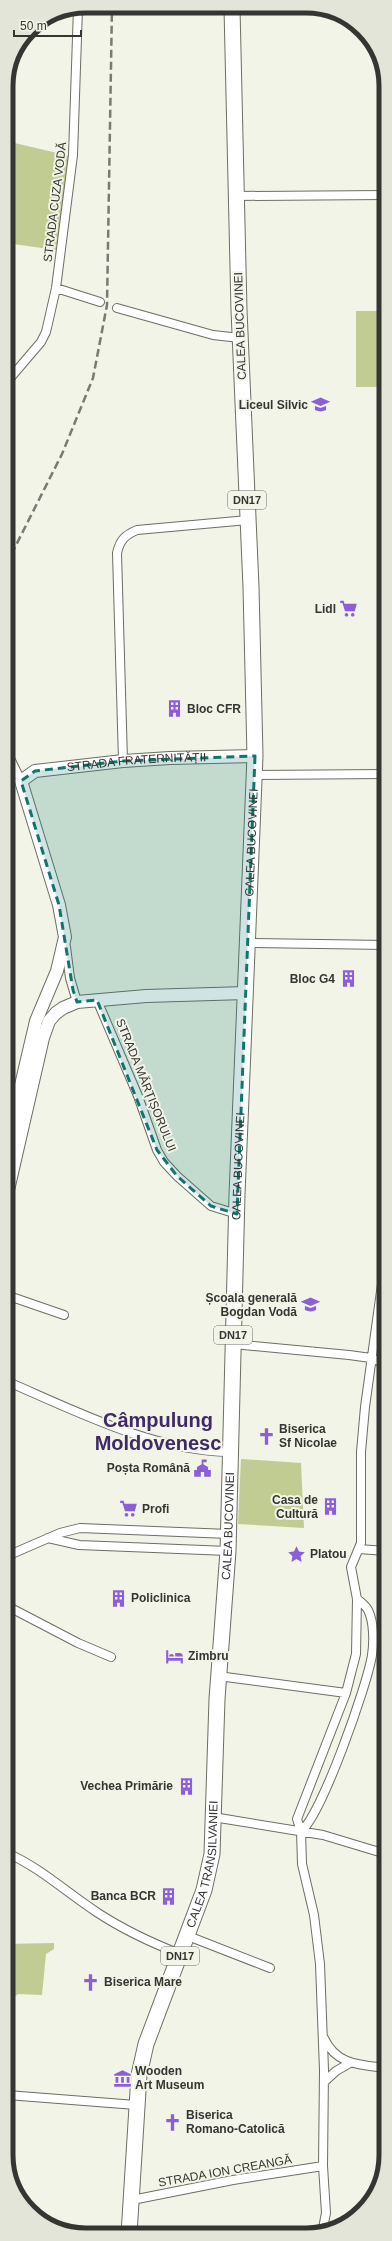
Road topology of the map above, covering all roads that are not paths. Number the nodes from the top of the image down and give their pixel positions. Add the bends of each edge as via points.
1 (232, 13) edge
2 (78, 14) edge
3 (379, 195) edge
4 (236, 196) junction
5 (56, 288) junction
6 (100, 302) dead end
7 (117, 308) dead end
8 (240, 338) junction
9 (13, 376) edge
10 (248, 520) junction
11 (255, 756) junction
12 (123, 761) junction
13 (13, 764) edge
14 (379, 774) edge
15 (254, 775) junction
16 (21, 781) junction
17 (64, 938) junction
18 (248, 943) junction
19 (379, 945) edge
20 (246, 993) junction
21 (97, 1000) junction
22 (77, 1002) junction
23 (13, 1119) edge
24 (13, 1169) edge
25 (237, 1214) junction
26 (13, 1297) edge
27 (379, 1303) edge
28 (64, 1315) dead end
29 (233, 1344) junction
30 (371, 1358) junction
31 (379, 1361) edge
32 (13, 1384) edge
33 (230, 1452) junction
34 (229, 1534) junction
35 (48, 1538) junction
36 (359, 1549) junction
37 (379, 1550) edge
38 (228, 1552) junction
39 (13, 1553) edge
40 (357, 1599) junction
41 (13, 1610) edge
42 (111, 1657) dead end
43 (218, 1676) junction
44 (346, 1693) junction
45 (213, 1817) junction
46 (301, 1831) junction
47 (379, 1852) edge
48 (13, 1855) edge
49 (188, 1936) junction
50 (180, 1954) junction
51 (270, 1968) dead end
52 (323, 2035) junction
53 (350, 2063) junction
54 (379, 2067) edge
55 (324, 2082) junction
56 (13, 2095) edge
57 (136, 2105) junction
58 (323, 2166) junction
59 (132, 2200) junction
60 (323, 2226) edge
61 (130, 2228) edge

1 - 4 highway, CALEA BUCOVINEI / DN17
2 - 5 street, STRADA CUZA VODĂ via 73,155
3 - 4 street
4 - 8 highway, CALEA BUCOVINEI / DN17
5 - 6 street
5 - 9 street, STRADA CUZA VODĂ via 46,332 32,356
7 - 8 street via 213,335
8 - 10 highway, CALEA BUCOVINEI / DN17
10 - 11 highway, CALEA BUCOVINEI / DN17
10 - 12 street via 137,530 126,534 119,543 116,552
11 - 12 street, STRADA FRATERNITĂȚII
11 - 15 highway, CALEA BUCOVINEI / DN17
12 - 16 street, STRADA FRATERNITĂȚII via 35,771
13 - 16 street
14 - 15 street
15 - 18 highway, CALEA BUCOVINEI / DN17
16 - 17 street via 60,905
17 - 22 street via 70,978
17 - 23 street via 57,972 36,1021
18 - 19 street
18 - 20 highway, CALEA BUCOVINEI / DN17
20 - 21 street
20 - 25 highway, CALEA BUCOVINEI / DN17
21 - 22 street
21 - 25 street, STRADA MĂRȚIȘORULUI via 164,1162 211,1206
22 - 24 street via 56,1013 46,1029
25 - 29 highway, CALEA BUCOVINEI / DN17
26 - 28 street
27 - 30 street
29 - 30 street
29 - 33 highway, CALEA BUCOVINEI / DN17
30 - 31 street
30 - 36 street via 361,1452 362,1531
32 - 33 street via 134,1434 202,1451
33 - 34 highway, CALEA BUCOVINEI / DN17
34 - 35 street via 80,1528
34 - 38 highway, CALEA BUCOVINEI / DN17
35 - 38 street via 79,1545
35 - 39 street
36 - 37 street
36 - 40 street via 351,1567
38 - 43 highway, CALEA BUCOVINEI / DN17
40 - 44 street via 358,1643
40 - 46 street via 368,1609 373,1638 365,1686 330,1777 310,1822
41 - 42 street
43 - 44 street
43 - 45 highway, CALEA TRANSILVANIEI / DN17
44 - 46 street via 298,1814
45 - 46 street
45 - 49 highway, CALEA TRANSILVANIEI / DN17 via 212,1854 208,1877
46 - 47 street
46 - 52 street via 302,1864 314,1915 319,1952
48 - 50 street via 128,1932
49 - 50 highway, CALEA TRANSILVANIEI / DN17
49 - 51 street
50 - 57 highway, CALEA TRANSILVANIEI / DN17 via 146,2044
52 - 53 street via 336,2056
52 - 55 street
53 - 54 street
53 - 55 street
55 - 58 street
56 - 57 street
57 - 59 highway, CALEA TRANSILVANIEI / DN17
58 - 59 street, STRADA ION CREANGĂ
58 - 60 street via 326,2213
59 - 61 highway, CALEA TRANSILVANIEI / DN17

